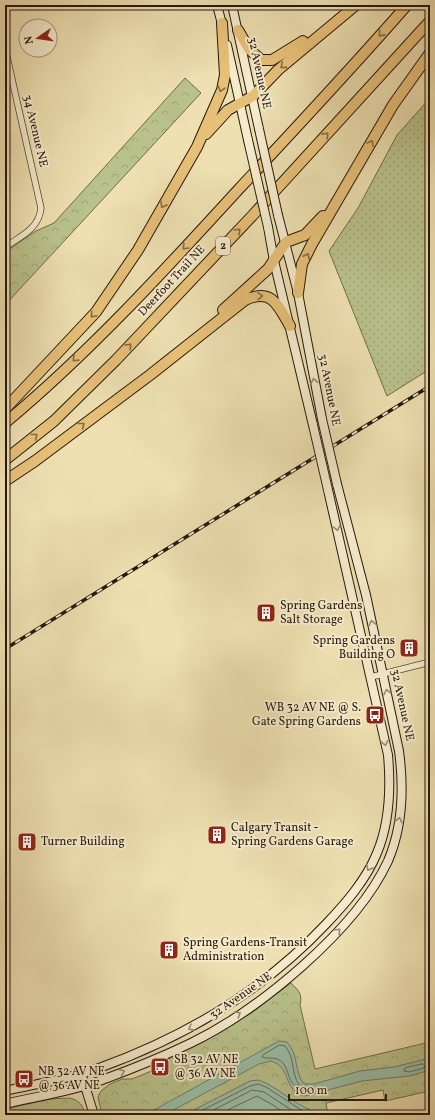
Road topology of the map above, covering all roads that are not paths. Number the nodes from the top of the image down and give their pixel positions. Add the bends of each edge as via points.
1 (217, 5) edge
2 (232, 5) edge
3 (356, 5) edge
4 (407, 5) edge
5 (430, 21) edge
6 (222, 23) junction
7 (238, 30) junction
8 (5, 48) edge
9 (430, 53) edge
10 (253, 96) junction
11 (240, 104) junction
12 (197, 147) junction
13 (337, 200) junction
14 (286, 242) junction
15 (5, 247) edge
16 (274, 261) junction
17 (298, 293) junction
18 (290, 326) junction
19 (150, 375) junction
20 (5, 409) edge
21 (5, 423) edge
22 (5, 460) edge
23 (5, 481) edge
24 (430, 662) edge
25 (384, 674) junction
26 (371, 677) junction
27 (81, 1073) junction
28 (86, 1086) junction
29 (5, 1091) edge
30 (5, 1104) edge
31 (93, 1112) edge

1 - 6 main road, 32 Avenue NE
2 - 7 main road, 32 Avenue NE
3 - 7 highway via 294,48 272,60 261,60 256,56
3 -> 10 highway via 278,70
4 -> 21 highway, Deerfoot Trail NE / 2 via 117,318
22 -> 5 highway, Deerfoot Trail NE / 2 via 54,421 116,360
6 - 11 main road, 32 Avenue NE
6 -> 12 highway via 225,75 222,90
7 - 10 main road, 32 Avenue NE
8 - 15 street, 34 Avenue NE via 41,208 40,219 33,228
13 -> 9 highway via 393,105
10 - 11 highway
10 - 14 main road, 32 Avenue NE, bridge
11 - 12 highway via 228,110
11 - 16 main road, 32 Avenue NE, bridge
12 -> 20 highway via 138,250 96,312
13 - 14 highway via 305,235
17 -> 13 highway via 302,264
14 - 16 highway
14 - 17 main road, 32 Avenue NE
16 - 18 main road, 32 Avenue NE
16 - 19 highway
25 -> 17 main road, 32 Avenue NE, bridge via 322,419
19 -> 18 highway via 245,300 254,296 261,295 273,300
18 -> 26 main road, 32 Avenue NE, bridge
23 -> 19 highway
24 - 25 street
25 - 26 street
28 -> 25 main road, 32 Avenue NE via 152,1061 192,1042 254,1004 317,953 368,896 388,860 402,807 403,777
26 -> 27 main road, 32 Avenue NE via 388,755 389,805 377,854 356,889 310,941 245,994 146,1050
27 - 28 main road
27 - 29 main road, 32 Avenue NE
28 - 30 main road, 32 Avenue NE
28 - 31 main road

